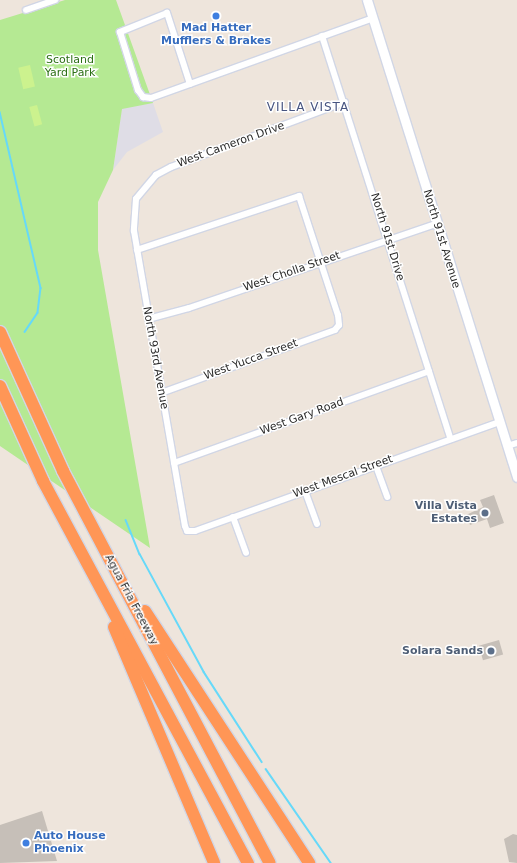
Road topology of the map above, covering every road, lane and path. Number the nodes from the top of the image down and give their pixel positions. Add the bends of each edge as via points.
1 (56, 0) edge
2 (367, 0) edge
3 (26, 10) dead end
4 (373, 18) junction
5 (322, 36) junction
6 (190, 84) junction
7 (346, 102) junction
8 (143, 186) joint
9 (436, 224) junction
10 (388, 240) junction
11 (137, 250) junction
12 (320, 261) junction
13 (148, 319) junction
14 (0, 332) edge
15 (429, 371) junction
16 (0, 386) edge
17 (161, 393) junction
18 (499, 422) junction
19 (451, 439) junction
20 (517, 443) edge
21 (507, 446) junction
22 (174, 463) junction
23 (376, 466) junction
24 (63, 471) junction
25 (517, 478) edge
26 (43, 481) junction
27 (305, 491) junction
28 (387, 497) dead end
29 (233, 517) junction
30 (317, 524) dead end
31 (188, 531) joint
32 (246, 553) dead end
33 (214, 863) edge
34 (248, 863) edge
35 (270, 863) edge
36 (309, 863) edge

1 - 3 street
2 - 4 main road, North 91st Avenue
4 - 5 street
4 - 9 main road, North 91st Avenue
5 - 6 street
5 - 7 street, North 91st Drive
6 - 6 street via 167,13 120,32 143,97 151,98
7 - 8 street, West Cameron Drive via 171,167
7 - 10 street, North 91st Drive
8 - 11 street, North 93rd Avenue via 136,199 133,220
9 - 10 street, West Cholla Street
9 - 18 main road, North 91st Avenue
10 - 12 street, West Cholla Street
10 - 15 street, North 91st Drive
11 - 12 street via 299,196
11 - 13 street, North 93rd Avenue
12 - 13 street, West Cholla Street via 189,308
12 - 17 street, West Yucca Street via 339,325 335,330
13 - 17 street, North 93rd Avenue
14 - 24 highway, Agua Fria Freeway
15 - 19 street, North 91st Drive
15 - 22 street, West Gary Road
16 - 26 highway, Agua Fria Freeway
17 - 22 street, North 93rd Avenue
18 - 19 street, West Mescal Street
18 - 21 main road, North 91st Avenue
19 - 23 street, West Mescal Street
20 - 21 street
21 - 25 main road, North 91st Avenue
22 - 31 street, North 93rd Avenue
23 - 27 street, West Mescal Street
23 - 28 street
24 - 35 highway, Agua Fria Freeway
24 - 36 highway via 79,489 160,637
26 - 33 highway via 49,503 106,609
26 - 34 highway, Agua Fria Freeway
27 - 29 street, West Mescal Street
27 - 30 street
29 - 31 street, West Mescal Street
29 - 32 street

